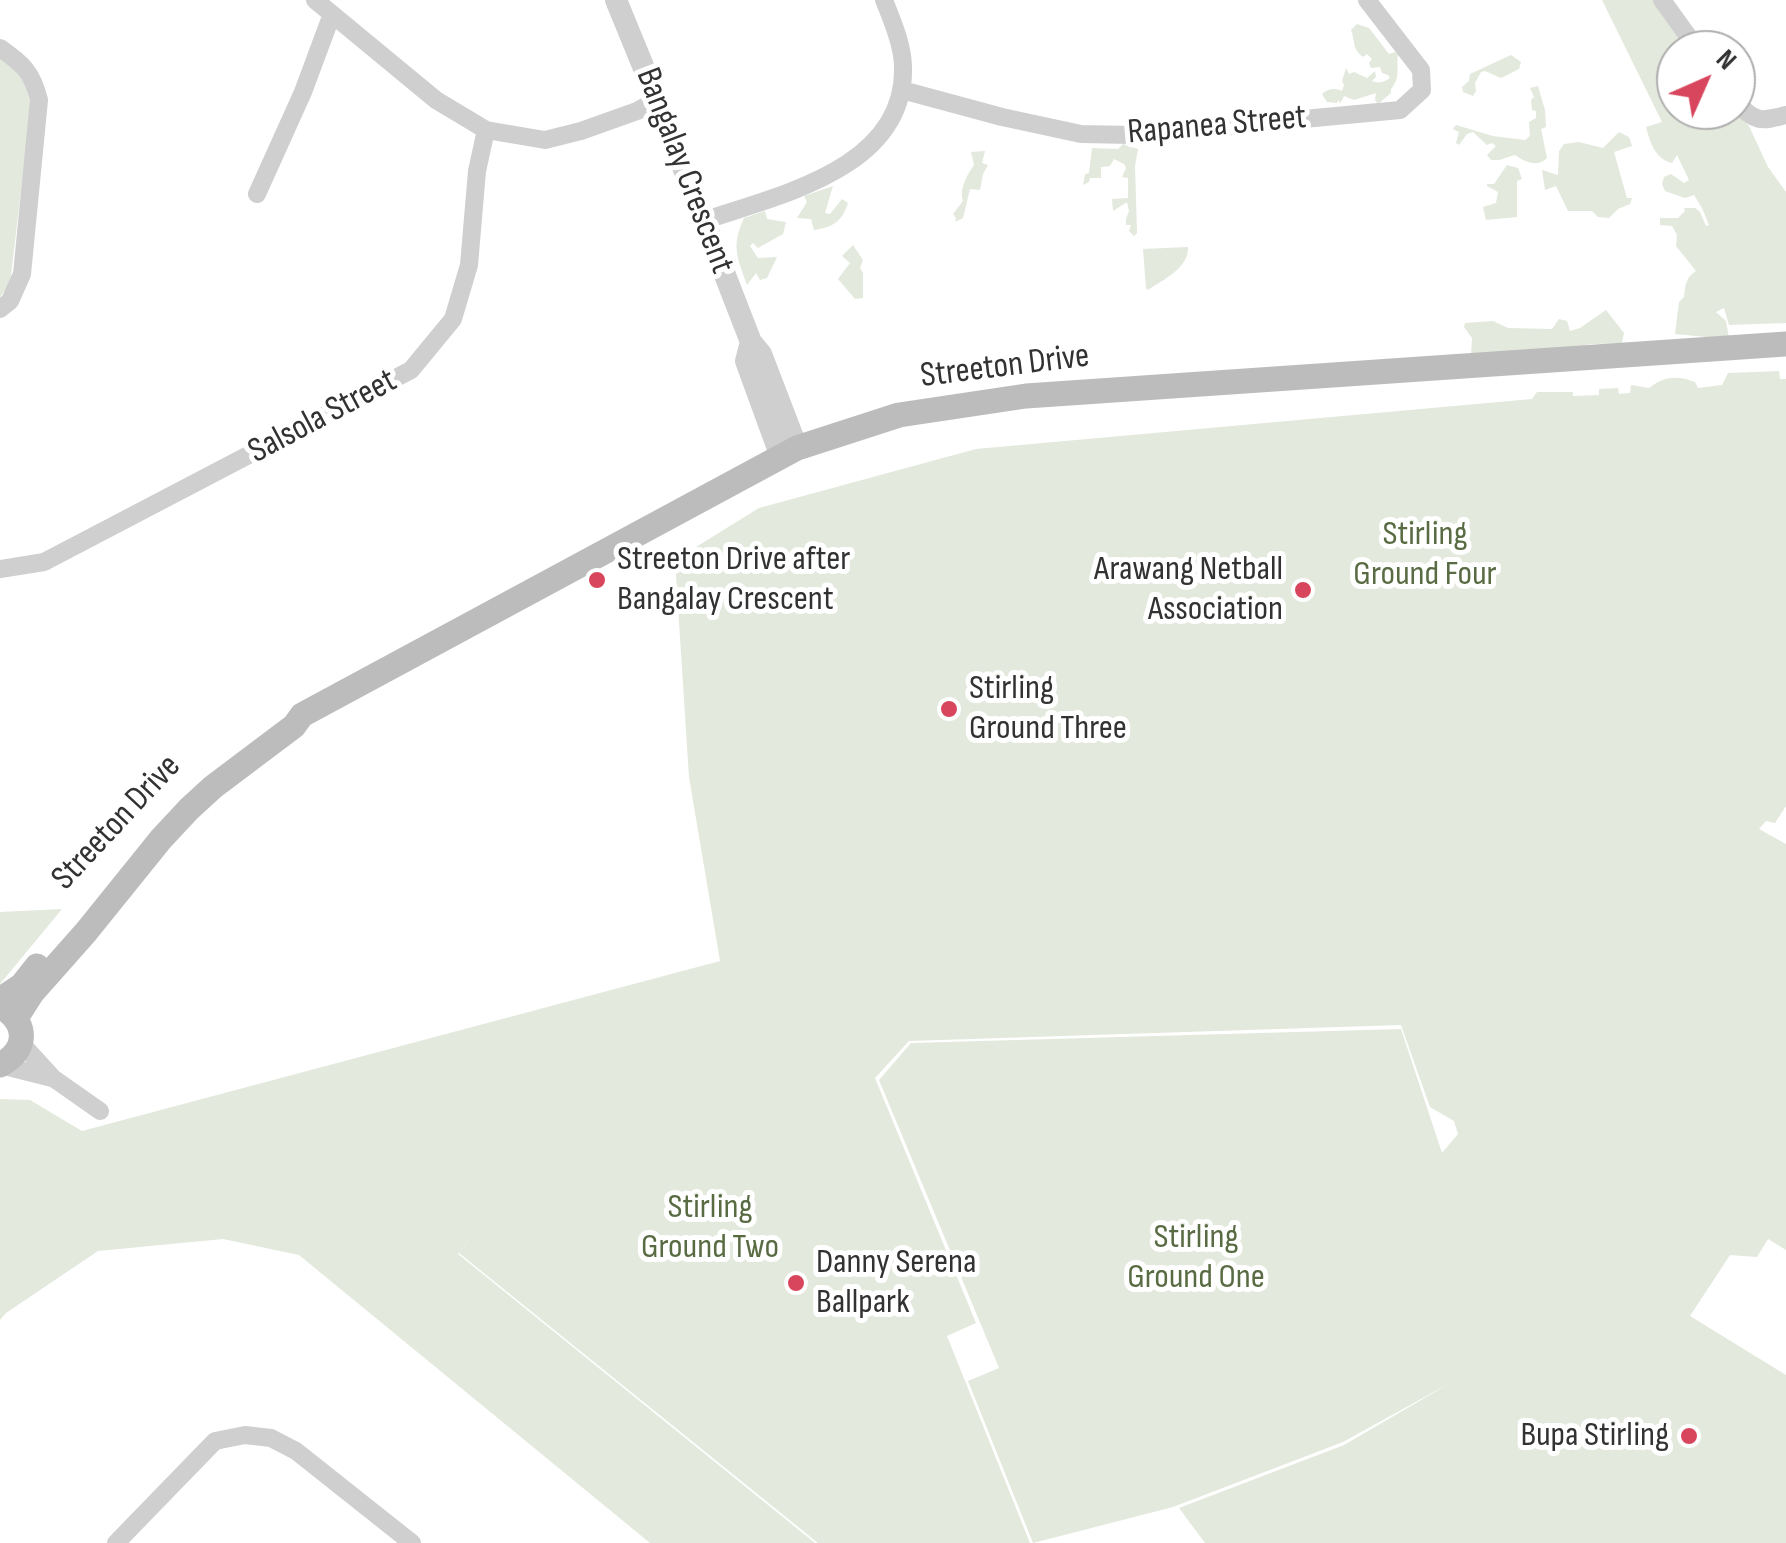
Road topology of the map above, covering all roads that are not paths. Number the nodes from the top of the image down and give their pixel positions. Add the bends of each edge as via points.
1 (315, 0) edge
2 (616, 0) edge
3 (884, 0) edge
4 (1368, 0) edge
5 (1662, 0) edge
6 (332, 14) junction
7 (1684, 30) edge
8 (0, 48) edge
9 (902, 90) junction
10 (657, 100) junction
11 (1786, 115) edge
12 (1756, 119) edge
13 (486, 130) junction
14 (257, 194) dead end
15 (703, 221) junction
16 (0, 310) edge
17 (1781, 344) edge
18 (789, 452) junction
19 (0, 568) edge
20 (9, 1017) edge
21 (0, 1065) edge
22 (53, 1078) junction
23 (100, 1111) dead end
24 (116, 1543) edge
25 (412, 1543) edge

1 - 6 street
2 - 10 street, Bangalay Crescent
3 - 9 street via 904,64
4 - 9 street, Rapanea Street via 1421,70 1422,90 1400,110 1133,136 1082,134
5 - 7 street
6 - 13 street via 436,100
6 - 14 street
8 - 16 street via 24,65 39,100 22,274
9 - 15 street via 885,131 852,162 775,198
10 - 13 street via 545,140
10 - 15 street, Bangalay Crescent
11 - 12 street
13 - 19 street, Salsola Street via 469,265 453,318 412,370 44,562
15 - 18 street, Bangalay Crescent via 751,342 762,354
17 - 18 main road, Streeton Drive via 1026,396 899,415
18 - 20 main road, Streeton Drive via 302,715 160,839
20 - 21 main road, Streeton Drive via 13,1057
20 - 22 street
21 - 22 street
22 - 23 street
24 - 25 street via 214,1441 245,1434 296,1451

